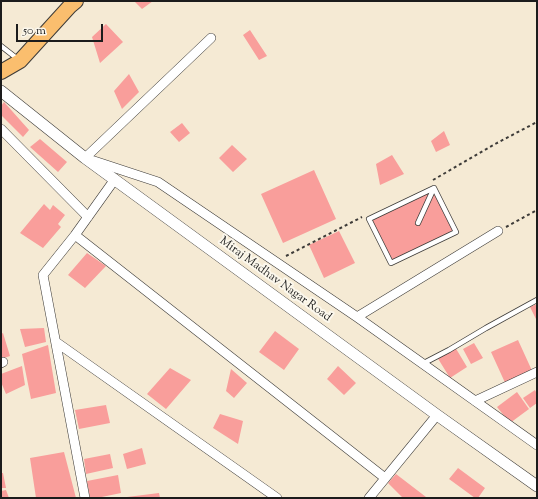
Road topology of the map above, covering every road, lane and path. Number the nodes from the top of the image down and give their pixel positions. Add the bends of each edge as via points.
1 (70, 3) edge
2 (211, 38) dead end
3 (1, 46) edge
4 (20, 61) junction
5 (1, 72) edge
6 (1, 91) edge
7 (537, 122) edge
8 (1, 129) edge
9 (497, 143) dead end
10 (85, 158) junction
11 (115, 180) junction
12 (434, 188) junction
13 (537, 210) edge
14 (88, 217) junction
15 (418, 223) dead end
16 (498, 231) joint
17 (76, 235) junction
18 (537, 300) edge
19 (357, 316) junction
20 (56, 342) junction
21 (424, 363) junction
22 (537, 372) edge
23 (475, 401) junction
24 (437, 415) junction
25 (537, 445) edge
26 (385, 478) junction
27 (537, 486) edge
28 (85, 498) edge
29 (277, 498) edge
30 (369, 498) edge

1 - 4 main road
2 - 10 street
3 - 4 lane
4 - 5 main road
6 - 10 street, Miraj Madhav Nagar Road
7 - 9 path
8 - 14 street
10 - 11 street, Miraj Madhav Nagar Road
10 - 19 street via 158,182
11 - 14 street
11 - 24 street, Miraj Madhav Nagar Road
12 - 12 lane via 456,232 391,264 369,219
12 - 15 lane
13 - 16 path
14 - 17 street
16 - 19 street
17 - 20 street via 43,275
17 - 26 street
18 - 21 lane
19 - 21 street
20 - 28 street
20 - 29 street
21 - 23 street
22 - 23 street
23 - 25 street
24 - 26 street
24 - 27 street, Miraj Madhav Nagar Road
26 - 30 street

